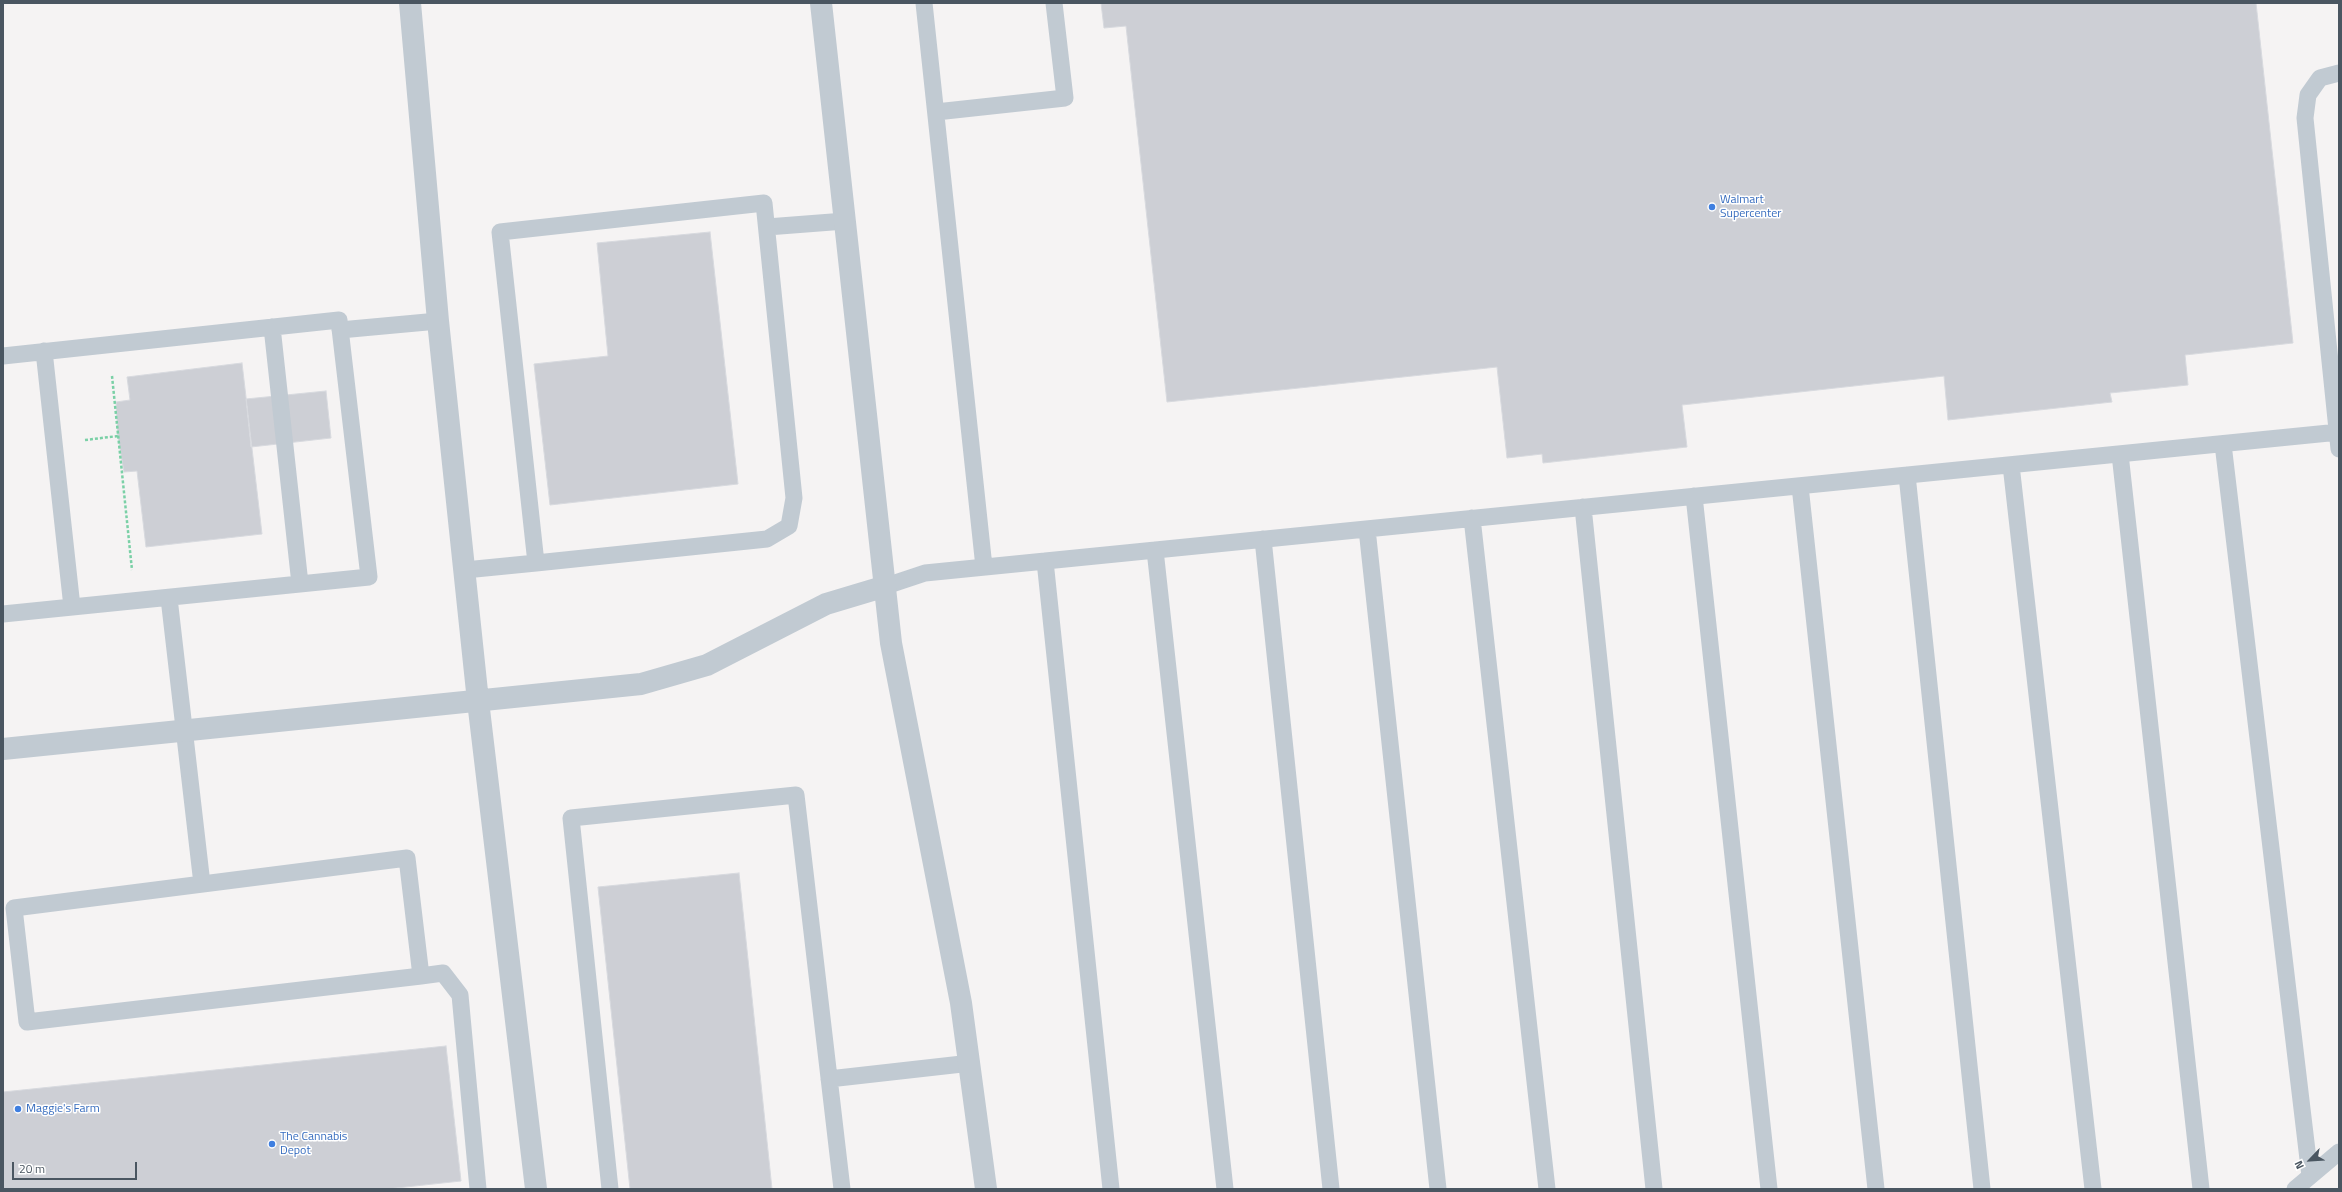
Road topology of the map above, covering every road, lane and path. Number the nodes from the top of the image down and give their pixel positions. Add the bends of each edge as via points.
1 (410, 3) edge
2 (821, 3) edge
3 (924, 3) edge
4 (1054, 3) edge
5 (2339, 73) edge
6 (936, 112) junction
7 (845, 221) junction
8 (767, 227) junction
9 (438, 321) junction
10 (272, 327) junction
11 (340, 330) junction
12 (44, 351) junction
13 (3, 356) edge
14 (111, 371) dead end
15 (2338, 432) edge
16 (2223, 444) junction
17 (2339, 449) edge
18 (2120, 454) junction
19 (2011, 465) junction
20 (1907, 475) junction
21 (1800, 486) junction
22 (1694, 496) junction
23 (1583, 507) junction
24 (1472, 518) junction
25 (1367, 529) junction
26 (1263, 539) junction
27 (1155, 550) junction
28 (1045, 561) junction
29 (536, 563) junction
30 (984, 567) junction
31 (465, 570) junction
32 (133, 573) dead end
33 (300, 584) junction
34 (886, 586) junction
35 (169, 598) junction
36 (72, 607) junction
37 (3, 614) edge
38 (478, 701) junction
39 (185, 731) junction
40 (3, 749) edge
41 (202, 884) junction
42 (420, 976) junction
43 (971, 1063) junction
44 (829, 1079) junction
45 (2339, 1152) edge
46 (2310, 1176) junction
47 (478, 1189) edge
48 (536, 1189) edge
49 (610, 1189) edge
50 (842, 1189) edge
51 (986, 1189) edge
52 (1111, 1189) edge
53 (1225, 1189) edge
54 (1331, 1189) edge
55 (1438, 1189) edge
56 (1547, 1189) edge
57 (1654, 1189) edge
58 (1769, 1189) edge
59 (1876, 1189) edge
60 (1982, 1189) edge
61 (2093, 1189) edge
62 (2201, 1189) edge
63 (2295, 1189) edge

1 - 9 street
2 - 7 street
3 - 6 lane
4 - 6 lane via 1064,98
5 - 15 lane via 2320,78 2308,95 2305,118
6 - 30 lane
7 - 8 lane
7 - 34 street
8 - 29 lane via 794,498 790,526 767,539
8 - 29 lane via 764,204 500,232
9 - 11 lane
9 - 31 street
10 - 11 lane via 339,320
10 - 12 lane
10 - 33 lane
11 - 33 lane via 368,577
12 - 13 lane
12 - 36 lane
14 - 32 path
15 - 16 lane
15 - 17 lane
16 - 18 lane
16 - 46 lane
18 - 19 lane
18 - 62 lane
19 - 20 lane
19 - 61 lane
20 - 21 lane
20 - 60 lane
21 - 22 lane
21 - 59 lane
22 - 23 lane
22 - 58 lane
23 - 24 lane
23 - 57 lane
24 - 25 lane
24 - 56 lane
25 - 26 lane
25 - 55 lane
26 - 27 lane
26 - 54 lane
27 - 28 lane
27 - 53 lane
28 - 30 lane
28 - 52 lane
29 - 31 lane
30 - 34 lane via 925,573
31 - 38 street
33 - 35 lane
34 - 38 street via 826,604 707,665 663,678 641,684
34 - 43 street via 891,643
35 - 36 lane
35 - 39 lane
36 - 37 lane
38 - 39 street
38 - 48 street
39 - 40 street
39 - 41 lane
41 - 42 lane via 407,858
41 - 42 lane via 14,908 27,1022
42 - 47 lane via 443,973 460,995
43 - 44 lane
43 - 51 street
44 - 49 lane via 796,795 571,818
44 - 50 lane
45 - 46 lane
46 - 63 lane

